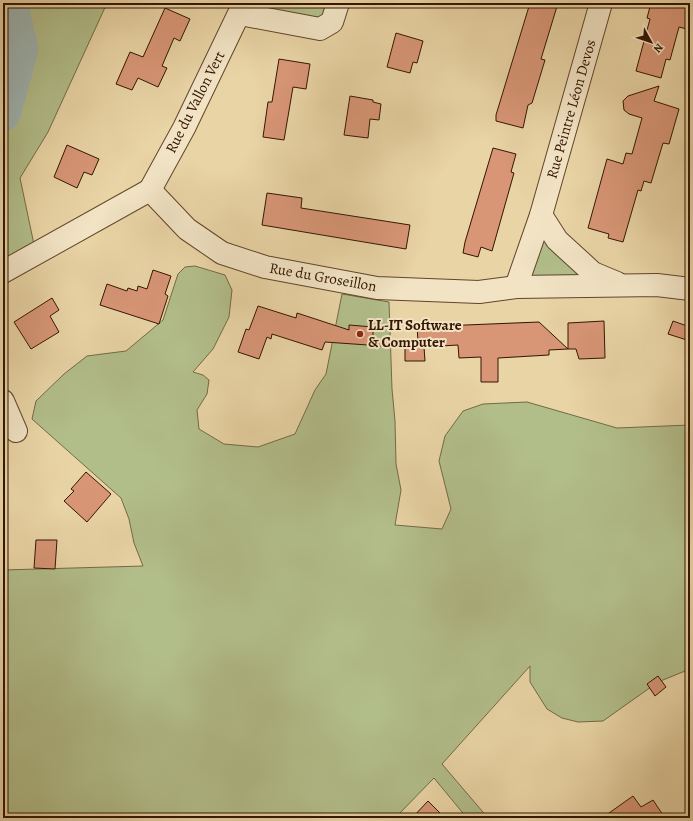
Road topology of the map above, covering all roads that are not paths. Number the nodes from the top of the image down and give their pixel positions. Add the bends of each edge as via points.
1 (338, 3) edge
2 (602, 3) edge
3 (242, 8) edge
4 (150, 190) junction
5 (541, 215) junction
6 (3, 272) edge
7 (624, 285) junction
8 (516, 287) junction
9 (690, 289) edge
10 (3, 401) edge
11 (16, 430) dead end

1 - 3 street, Rue du Vallon Vert via 332,22 320,29
2 - 5 street, Rue Peintre Léon Devos
3 - 4 street, Rue du Vallon Vert via 184,128
4 - 6 street
4 - 8 street, Rue du Groseillon via 187,229 216,249 265,267 377,288 479,292
5 - 7 street via 557,240 593,273
5 - 8 street, Rue Peintre Léon Devos
7 - 8 street, Rue du Groseillon
7 - 9 street, Rue du Groseillon
10 - 11 street

